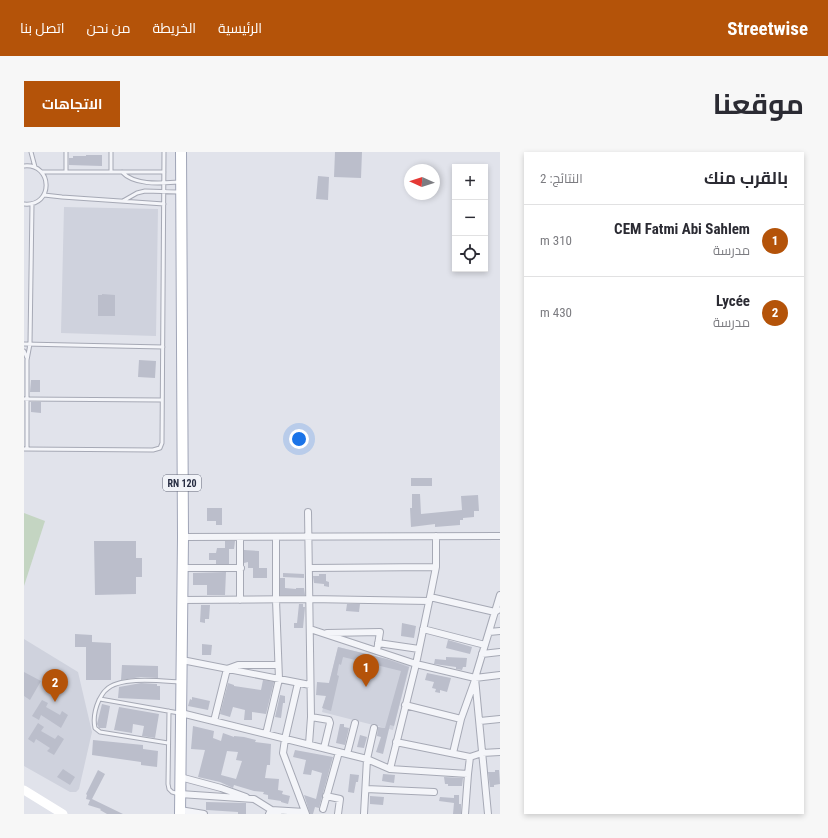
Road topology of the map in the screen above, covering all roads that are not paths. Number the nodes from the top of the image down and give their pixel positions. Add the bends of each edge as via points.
1 (31, 152) edge
2 (66, 152) edge
3 (111, 152) edge
4 (164, 152) edge
5 (181, 152) edge
6 (24, 166) edge
7 (35, 167) junction
8 (42, 172) junction
9 (66, 172) junction
10 (111, 172) junction
11 (122, 172) junction
12 (164, 172) junction
13 (164, 182) junction
14 (181, 187) junction
15 (164, 192) junction
16 (44, 195) junction
17 (123, 201) junction
18 (24, 204) edge
19 (32, 204) junction
20 (164, 204) junction
21 (24, 344) edge
22 (30, 344) junction
23 (163, 347) junction
24 (24, 351) edge
25 (27, 360) junction
26 (26, 399) edge
27 (162, 400) junction
28 (25, 449) edge
29 (308, 512) dead end
30 (436, 536) junction
31 (500, 536) edge
32 (183, 537) junction
33 (240, 537) junction
34 (276, 537) junction
35 (308, 537) junction
36 (436, 567) junction
37 (182, 568) junction
38 (241, 568) junction
39 (309, 568) junction
40 (500, 595) edge
41 (309, 599) junction
42 (429, 599) junction
43 (182, 600) junction
44 (240, 600) junction
45 (276, 600) junction
46 (498, 611) edge
47 (310, 629) junction
48 (423, 630) junction
49 (500, 631) edge
50 (489, 632) junction
51 (320, 633) junction
52 (378, 643) junction
53 (485, 645) junction
54 (419, 649) junction
55 (377, 651) junction
56 (500, 652) edge
57 (482, 654) junction
58 (182, 660) junction
59 (416, 664) junction
60 (278, 665) junction
61 (227, 669) junction
62 (500, 675) edge
63 (475, 678) junction
64 (279, 679) junction
65 (181, 682) junction
66 (298, 683) junction
67 (310, 685) junction
68 (100, 699) junction
69 (405, 705) junction
70 (168, 711) junction
71 (181, 713) junction
72 (311, 717) junction
73 (461, 719) junction
74 (500, 719) edge
75 (214, 721) junction
76 (480, 721) junction
77 (355, 723) dead end
78 (374, 728) dead end
79 (266, 734) junction
80 (285, 739) junction
81 (396, 742) junction
82 (168, 743) junction
83 (309, 744) junction
84 (324, 748) junction
85 (339, 752) junction
86 (500, 752) edge
87 (453, 753) junction
88 (482, 753) junction
89 (347, 754) junction
90 (470, 757) junction
91 (367, 759) junction
92 (390, 769) junction
93 (468, 774) junction
94 (180, 777) junction
95 (366, 789) junction
96 (24, 790) edge
97 (434, 792) dead end
98 (180, 794) junction
99 (326, 796) junction
100 (254, 799) junction
101 (323, 809) dead end
102 (180, 812) edge
103 (270, 812) edge
104 (305, 813) edge
105 (63, 814) edge
106 (204, 814) edge
107 (278, 814) edge
108 (338, 814) edge
109 (364, 814) edge
110 (465, 814) edge
111 (488, 814) edge

1 - 7 lane
2 - 9 lane
3 - 10 lane
4 - 12 lane
5 - 14 main road, RN 120
6 - 7 lane
7 - 8 lane
8 - 9 lane
8 - 16 lane via 47,183
9 - 10 lane
10 - 11 lane
11 - 12 lane
11 - 13 lane via 134,180
12 - 13 lane
13 - 14 lane
13 - 15 lane
14 - 15 lane
14 - 32 main road, RN 120
15 - 17 lane via 145,191
15 - 20 lane
16 - 17 lane
16 - 19 lane
17 - 20 lane
18 - 19 lane
19 - 22 lane
20 - 23 lane
21 - 22 lane
22 - 23 lane
22 - 25 lane
23 - 27 lane
24 - 25 lane
25 - 26 lane
26 - 27 lane
26 - 28 lane
27 - 28 lane via 160,448
29 - 35 street
30 - 31 street
30 - 35 street
30 - 36 street
32 - 33 street
32 - 37 main road, RN 120
33 - 34 street
33 - 38 street
34 - 35 street
34 - 45 street
35 - 39 street
36 - 39 street
36 - 42 street
37 - 38 street
37 - 43 main road, RN 120
38 - 44 street
39 - 41 street
40 - 46 street
41 - 42 street
41 - 45 street
41 - 47 street
42 - 46 street
42 - 48 street
43 - 44 street
43 - 58 main road, RN 120
44 - 45 street
45 - 60 street
46 - 50 street
47 - 51 street
47 - 67 street
48 - 53 street
48 - 54 street
49 - 50 street
50 - 53 street
51 - 52 street via 380,632
51 - 55 street
52 - 54 street
52 - 55 street
53 - 57 street
54 - 59 street
55 - 59 street
56 - 57 street
57 - 63 street
58 - 61 street
58 - 65 main road, RN 120
59 - 63 street
59 - 69 street
60 - 61 street via 238,665
60 - 64 street
61 - 64 street
61 - 75 street
62 - 63 street
63 - 73 street
63 - 76 street
64 - 66 street
64 - 79 street
65 - 68 lane via 119,682 106,689
65 - 71 main road, RN 120
66 - 67 street
66 - 80 street
67 - 72 street
68 - 70 lane
68 - 82 lane via 94,723 100,732
69 - 73 street
69 - 81 street
70 - 71 lane
70 - 82 lane
71 - 75 street
71 - 94 main road, RN 120
72 - 83 street
72 - 84 street via 329,720
73 - 87 street
74 - 76 street
75 - 79 street
76 - 88 street
77 - 89 street
78 - 91 street
79 - 80 street
80 - 83 street
80 - 104 street via 284,757
81 - 87 street
81 - 92 street
82 - 98 lane via 169,789
83 - 84 street
84 - 85 street
85 - 89 street
85 - 99 street
86 - 88 street
87 - 90 street
88 - 90 street
88 - 111 street
89 - 91 street
90 - 93 street
91 - 92 street
91 - 95 street
92 - 93 street
93 - 110 street
94 - 98 main road, RN 120
94 - 100 street
95 - 97 street
95 - 109 street
96 - 105 main road
98 - 100 street
98 - 102 main road, RN 120
99 - 101 street
99 - 108 street via 340,799
100 - 103 street
102 - 106 street
103 - 104 street
103 - 107 street

